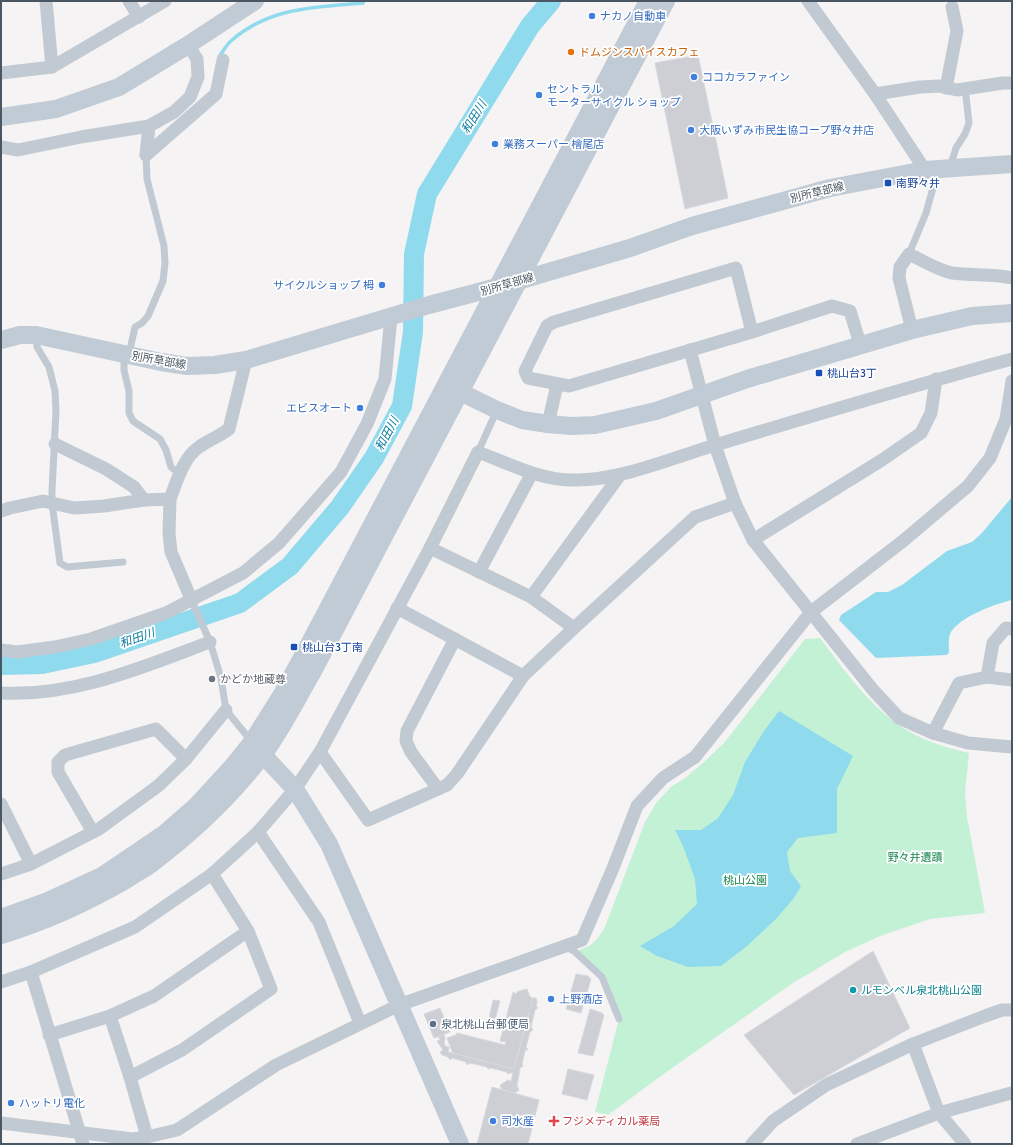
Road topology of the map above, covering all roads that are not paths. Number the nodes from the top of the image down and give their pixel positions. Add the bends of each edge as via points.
1 (46, 1) edge
2 (129, 1) edge
3 (165, 1) edge
4 (255, 1) edge
5 (648, 1) edge
6 (666, 1) edge
7 (808, 1) edge
8 (952, 7) dead end
9 (139, 17) junction
10 (188, 45) junction
11 (223, 60) dead end
12 (52, 67) junction
13 (1, 73) edge
14 (1012, 83) edge
15 (946, 88) junction
16 (965, 88) junction
17 (875, 94) junction
18 (1, 117) edge
19 (149, 126) junction
20 (1, 147) edge
21 (146, 155) junction
22 (1012, 164) edge
23 (938, 169) junction
24 (909, 254) junction
25 (1012, 278) edge
26 (519, 280) junction
27 (497, 287) junction
28 (1012, 313) edge
29 (394, 316) junction
30 (912, 330) junction
31 (752, 332) junction
32 (36, 335) junction
33 (1, 340) edge
34 (861, 346) junction
35 (690, 350) junction
36 (127, 355) junction
37 (1012, 359) edge
38 (246, 360) junction
39 (936, 379) junction
40 (1012, 381) edge
41 (556, 385) junction
42 (453, 388) junction
43 (702, 395) junction
44 (497, 410) junction
45 (548, 424) junction
46 (55, 444) junction
47 (715, 445) junction
48 (478, 452) junction
49 (532, 473) junction
50 (180, 475) junction
51 (620, 475) junction
52 (170, 499) junction
53 (144, 500) junction
54 (52, 503) junction
55 (736, 503) junction
56 (1, 511) edge
57 (753, 540) junction
58 (430, 548) junction
59 (124, 562) dead end
60 (479, 572) junction
61 (531, 597) junction
62 (192, 601) junction
63 (397, 608) junction
64 (811, 612) junction
65 (574, 628) junction
66 (1012, 628) edge
67 (455, 639) junction
68 (210, 640) junction
69 (1, 650) edge
70 (523, 676) junction
71 (987, 677) junction
72 (1012, 680) edge
73 (1, 693) edge
74 (226, 710) junction
75 (932, 733) junction
76 (1012, 747) edge
77 (258, 748) junction
78 (320, 752) junction
79 (186, 759) junction
80 (295, 789) junction
81 (438, 789) junction
82 (1, 804) edge
83 (94, 832) junction
84 (258, 832) junction
85 (31, 864) junction
86 (1, 874) edge
87 (212, 874) junction
88 (1, 918) edge
89 (248, 931) junction
90 (1, 935) edge
91 (566, 947) junction
92 (31, 972) junction
93 (1, 982) edge
94 (399, 1005) junction
95 (1012, 1010) edge
96 (110, 1016) junction
97 (619, 1019) dead end
98 (360, 1024) junction
99 (49, 1035) junction
100 (912, 1044) junction
101 (130, 1077) junction
102 (1012, 1094) edge
103 (939, 1113) junction
104 (1, 1123) edge
105 (147, 1137) junction
106 (81, 1138) edge
107 (861, 1143) edge
108 (460, 1144) edge
109 (752, 1144) edge
110 (965, 1144) edge

1 - 12 street
2 - 9 street
3 - 9 street
4 - 10 street
5 - 27 street
6 - 26 street
7 - 17 street
8 - 15 street via 957,31
9 - 12 street
10 - 18 street via 119,87 56,109
10 - 19 street via 197,59 198,77 190,97 174,112
11 - 21 street via 216,94
12 - 13 street
14 - 16 street
15 - 16 street
15 - 17 street via 920,86
16 - 23 lane via 969,124 966,134
17 - 23 street
19 - 20 street via 18,150
19 - 21 street
21 - 36 lane via 147,179 164,246 165,263 163,281 148,316 134,327
22 - 23 street, 別所草部線
23 - 24 lane via 926,213
23 - 26 street, 別所草部線 via 822,190 692,226 630,248
24 - 25 street via 950,272
24 - 30 street via 900,267 899,278
26 - 27 street, 別所草部線
26 - 42 street
27 - 29 street, 別所草部線
27 - 42 street
28 - 30 street via 972,316
29 - 38 street, 別所草部線
29 - 62 street via 385,379 367,424 341,472 279,543 243,573
30 - 34 street
31 - 34 street via 832,306 850,311
31 - 35 street
31 - 41 street via 736,268 547,326 525,371 528,378
32 - 33 street, 別所草部線 via 20,335
32 - 36 street, 別所草部線
32 - 46 lane via 37,347 49,367 55,391
34 - 43 street via 746,379
35 - 41 street via 569,386
35 - 43 street
36 - 38 street, 別所草部線 via 187,366
36 - 50 lane via 124,370 129,391 128,413 133,421 160,439 171,466
37 - 39 street
38 - 50 street via 229,429 199,447 187,459
39 - 47 street
39 - 57 street via 931,413 921,433
40 - 64 street via 1006,420 990,458 968,486 903,541
41 - 45 street
42 - 44 street
42 - 77 street via 281,696
43 - 45 street via 656,411 595,425
43 - 47 street
44 - 45 street via 522,420
44 - 48 lane
46 - 53 street via 106,469 134,487
46 - 54 lane
47 - 51 street
47 - 55 street
48 - 49 street
48 - 58 street
49 - 51 street via 577,480
49 - 60 street
50 - 52 street
51 - 61 street
52 - 53 street
52 - 62 street via 171,552
53 - 54 street via 74,508
54 - 56 street via 43,501
54 - 59 lane via 60,563 67,567
55 - 57 street
55 - 65 street via 695,517
57 - 64 street
58 - 60 street
58 - 63 street
60 - 61 street
61 - 65 street
62 - 68 lane
62 - 69 street via 166,613 56,647 17,652
63 - 67 street
63 - 78 street
64 - 75 street via 873,690 899,718
64 - 91 street via 695,757 663,778 637,806 582,940
65 - 70 street
66 - 71 street via 1006,628 993,643
67 - 70 street
67 - 81 street via 407,731 406,741 411,752
68 - 73 street via 128,673 79,686 40,692
68 - 74 lane via 222,678
70 - 81 street via 457,774 447,785
71 - 72 street
71 - 75 street via 960,683
74 - 77 lane
74 - 79 street
75 - 76 street via 968,743
77 - 80 street
77 - 88 street via 232,767 196,806 164,834 102,876 48,901
77 - 90 street via 245,777 195,828 151,864 94,898 60,914
78 - 80 street
78 - 81 street via 368,820
79 - 83 street via 158,786
79 - 83 street via 156,729 65,756 58,762 58,772
80 - 84 street
80 - 94 street via 329,844
82 - 85 street
83 - 85 street
84 - 87 street
84 - 98 street via 319,922
85 - 86 street
87 - 89 street
87 - 92 street via 135,927
89 - 96 street via 154,996
89 - 101 street via 271,989 182,1050
91 - 94 street
91 - 97 lane via 574,951 602,977
92 - 93 street
92 - 99 street
94 - 98 street
94 - 108 street
95 - 100 street via 1002,1010
96 - 99 street
96 - 101 street
98 - 105 street via 276,1065 177,1130
99 - 106 street
100 - 103 street
100 - 109 street via 826,1085 773,1121
101 - 105 street
102 - 103 street
103 - 107 street
103 - 110 street
104 - 106 street
105 - 106 street

